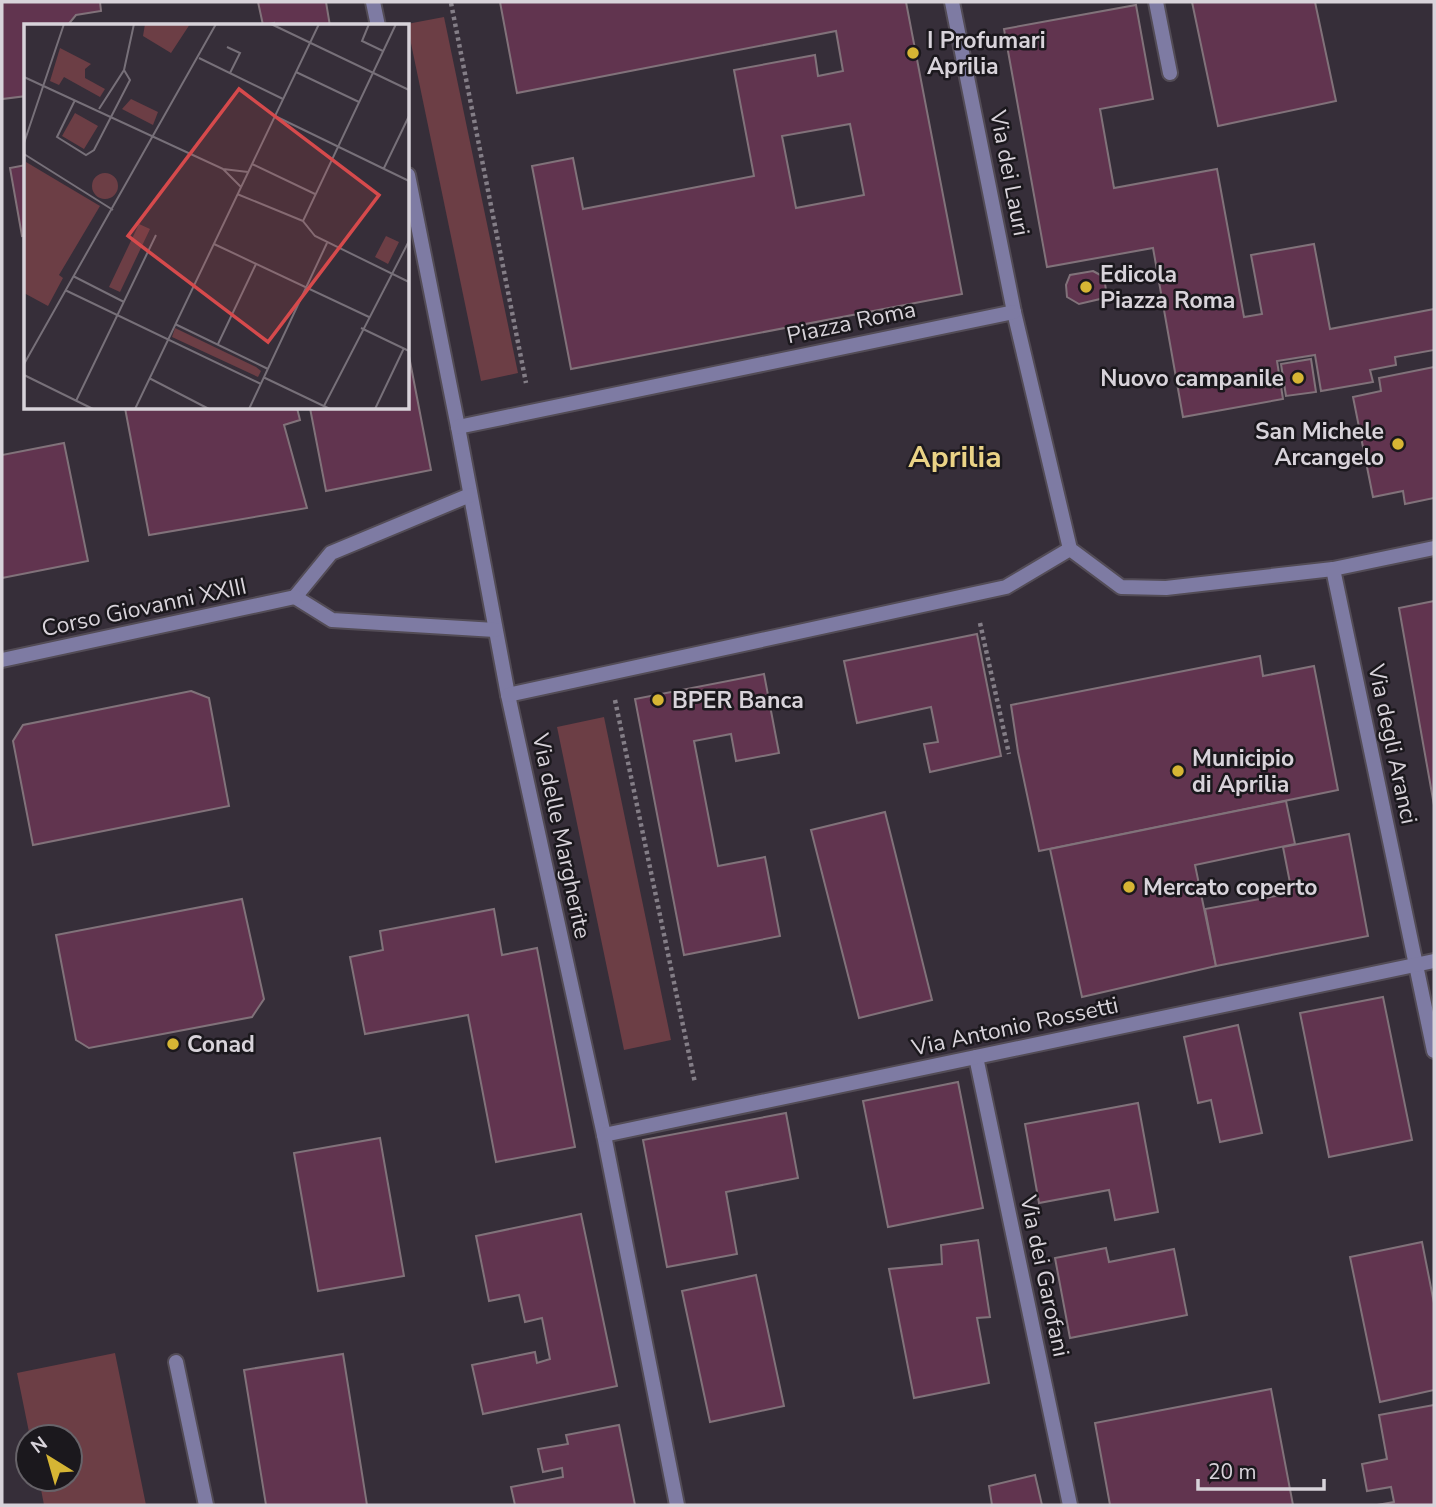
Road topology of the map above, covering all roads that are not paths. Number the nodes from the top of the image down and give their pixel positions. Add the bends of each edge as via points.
1 (373, 2) edge
2 (952, 2) edge
3 (1156, 2) edge
4 (378, 24) edge
5 (1170, 74) dead end
6 (410, 185) edge
7 (1014, 312) junction
8 (458, 427) junction
9 (470, 495) junction
10 (1070, 548) junction
11 (1434, 548) edge
12 (1333, 569) junction
13 (295, 597) junction
14 (495, 630) junction
15 (2, 660) edge
16 (508, 695) junction
17 (1434, 961) edge
18 (1416, 965) junction
19 (1434, 1051) edge
20 (976, 1057) junction
21 (604, 1135) junction
22 (176, 1362) dead end
23 (206, 1505) edge
24 (677, 1505) edge
25 (1070, 1505) edge

1 - 4 street
2 - 7 street, Via dei Lauri
3 - 5 street
6 - 8 street, Via delle Margherite
7 - 8 street, Piazza Roma
7 - 10 street
8 - 9 street, Via delle Margherite
9 - 13 street via 331,553
9 - 14 street, Via delle Margherite
10 - 12 street via 1121,587 1206,585
10 - 16 street via 1006,587
11 - 12 street
12 - 18 street, Via degli Aranci
13 - 14 street via 332,620
13 - 15 street, Corso Giovanni XXIII
14 - 16 street, Via delle Margherite
16 - 21 street, Via delle Margherite
17 - 18 street, Via Antonio Rossetti
18 - 19 street, Via degli Aranci
18 - 20 street, Via Antonio Rossetti
20 - 21 street, Via Antonio Rossetti
20 - 25 street, Via dei Garofani
21 - 24 street, Via delle Margherite
22 - 23 street

